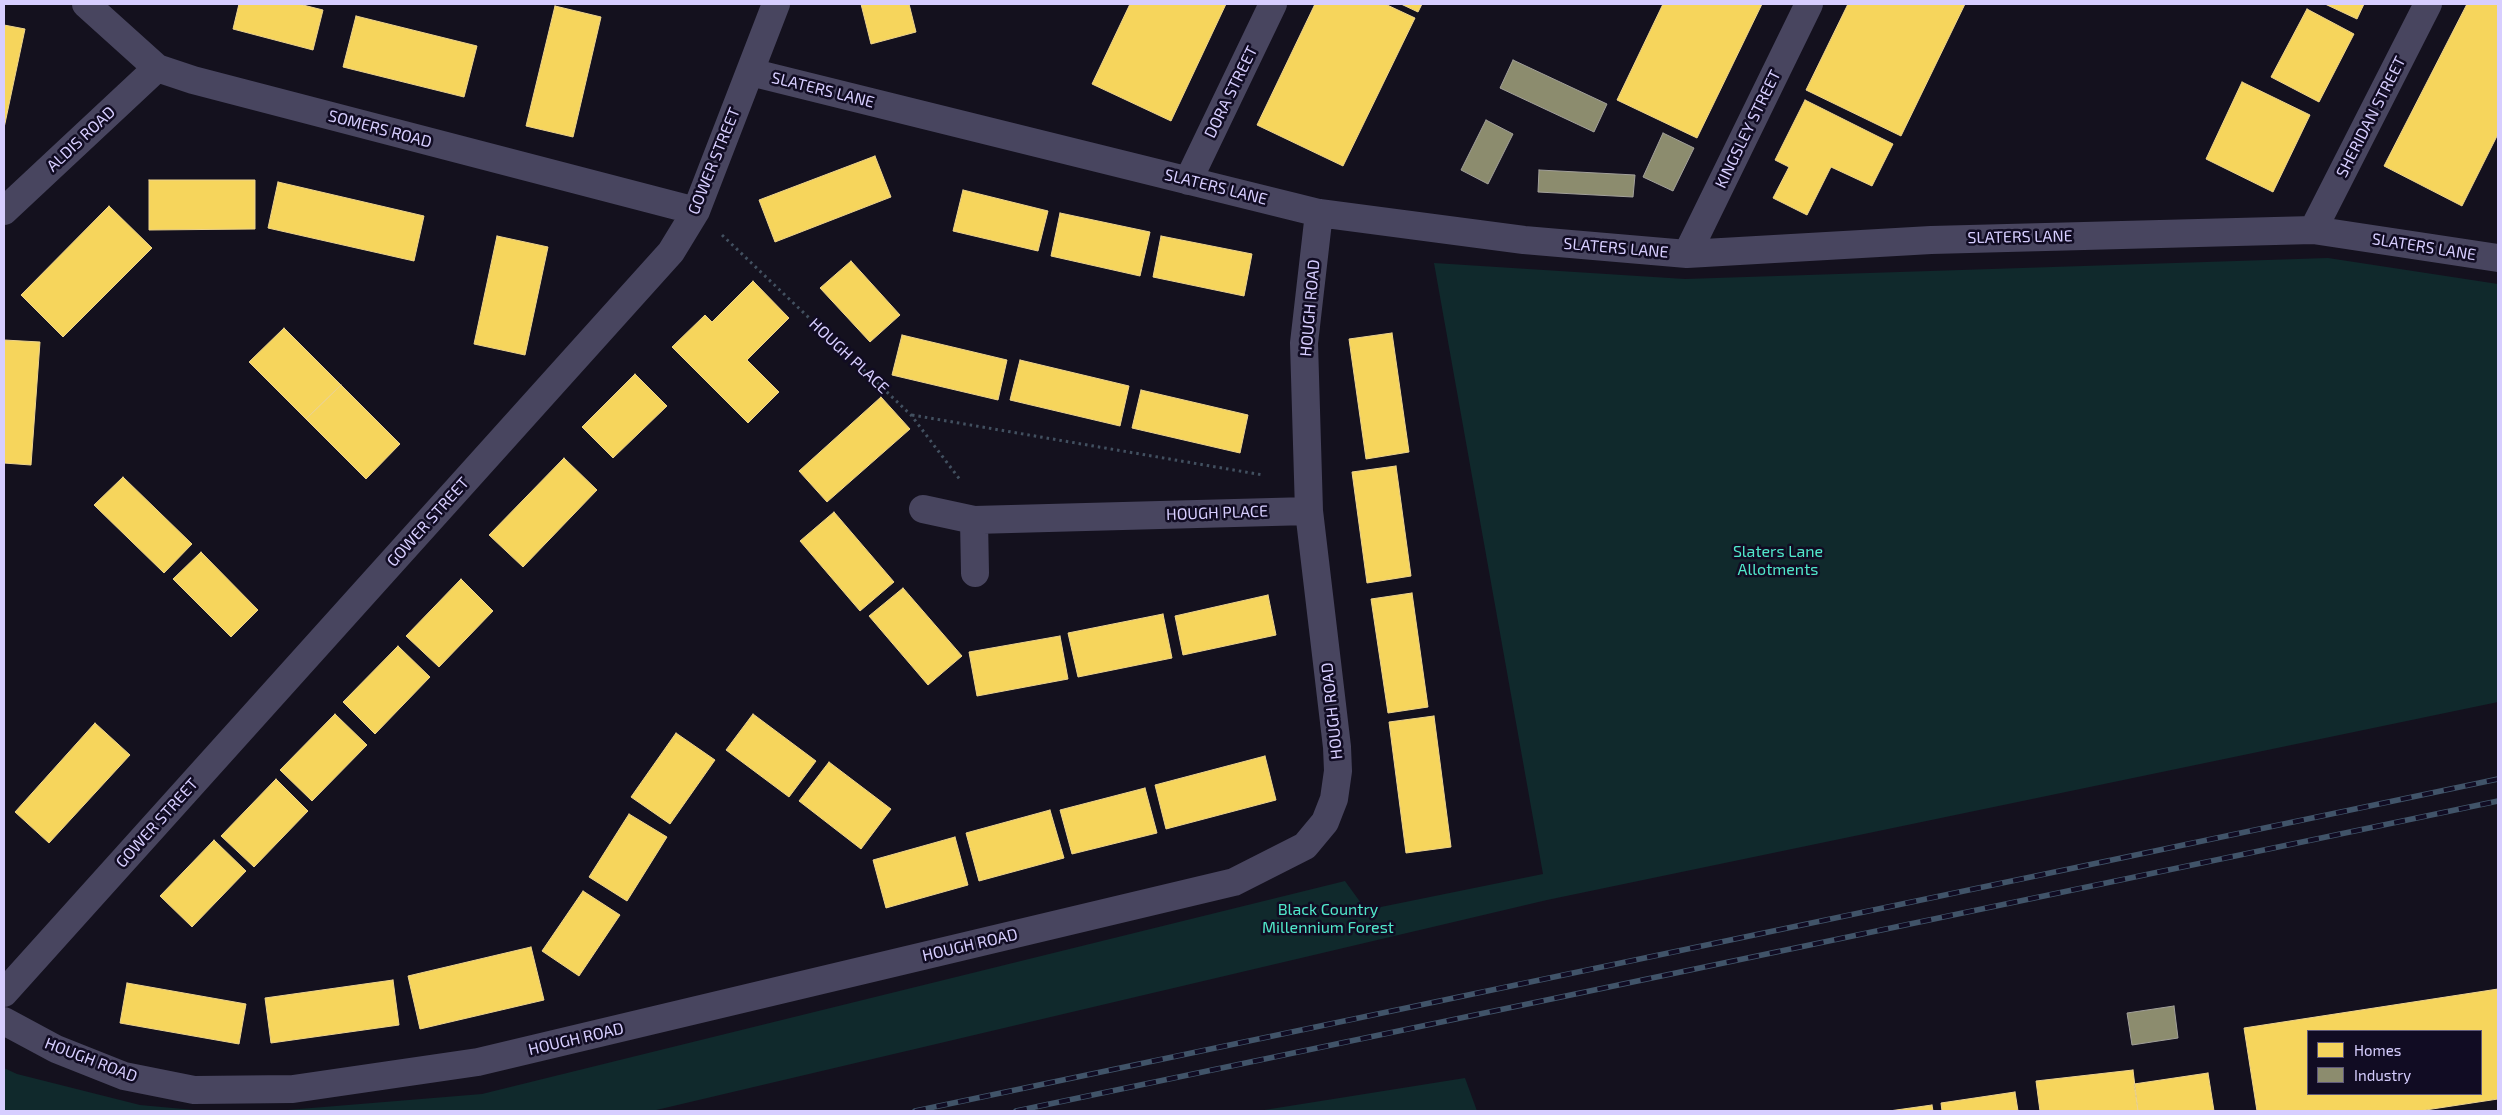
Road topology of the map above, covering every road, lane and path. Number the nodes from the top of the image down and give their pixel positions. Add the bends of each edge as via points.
1 (86, 4) edge
2 (776, 4) edge
3 (1273, 4) edge
4 (1809, 4) edge
5 (2428, 4) edge
6 (157, 68) junction
7 (750, 72) junction
8 (1188, 180) junction
9 (4, 211) edge
10 (696, 211) junction
11 (1319, 213) junction
12 (2313, 230) junction
13 (1687, 254) junction
14 (2498, 258) edge
15 (911, 415) junction
16 (1308, 483) junction
17 (923, 509) dead end
18 (1309, 511) junction
19 (974, 520) junction
20 (975, 573) dead end
21 (4, 993) edge
22 (4, 1022) edge

1 - 6 street, SOMERS ROAD
2 - 7 street, GOWER STREET
3 - 8 street, DORA STREET
4 - 13 street, KINGSLEY STREET
5 - 12 street, SHERIDAN STREET
6 - 9 street, ALDIS ROAD
6 - 10 street, SOMERS ROAD
7 - 8 street, SLATERS LANE
7 - 10 street, GOWER STREET
8 - 11 street, SLATERS LANE
10 - 15 path, HOUGH PLACE
10 - 21 street, GOWER STREET via 671,252
11 - 13 street, SLATERS LANE via 1524,240
11 - 16 street, HOUGH ROAD via 1304,343
12 - 13 street, SLATERS LANE via 1931,240
12 - 14 street, SLATERS LANE
15 - 16 path
15 - 19 path, HOUGH PLACE via 961,480
16 - 18 street, HOUGH ROAD
17 - 19 street, HOUGH PLACE
18 - 19 street, HOUGH PLACE
18 - 22 street, HOUGH ROAD via 1337,747 1334,799 1325,822 1305,846 1234,882 478,1062 293,1089 194,1090 124,1076 56,1049
19 - 20 street

